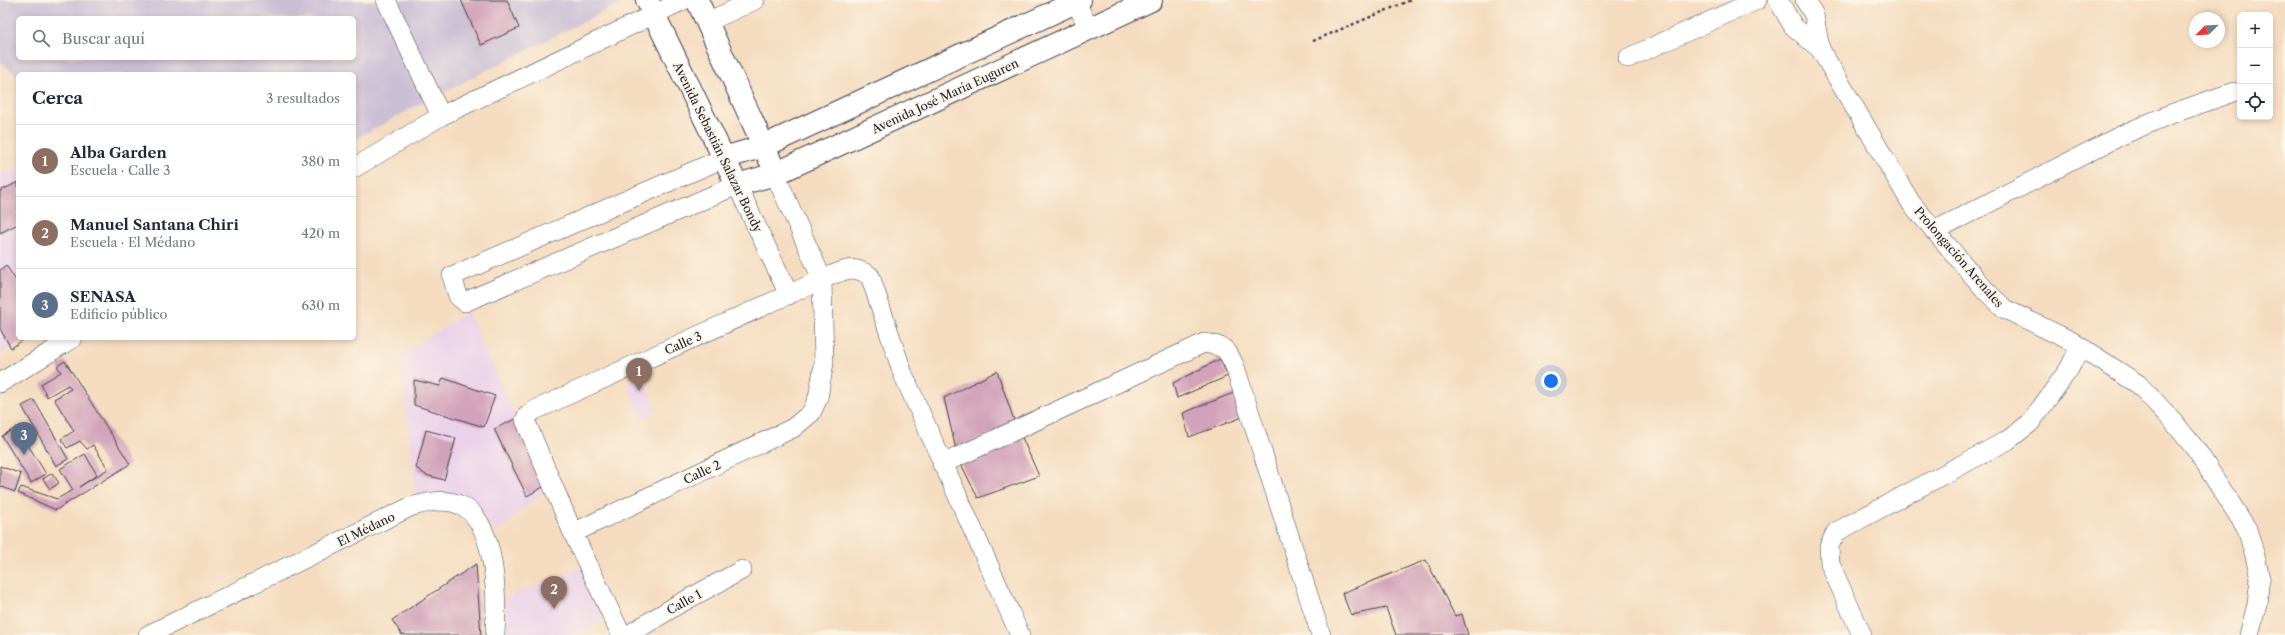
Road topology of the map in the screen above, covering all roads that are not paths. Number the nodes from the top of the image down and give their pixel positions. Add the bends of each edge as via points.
1 (386, 0) edge
2 (684, 0) edge
3 (697, 0) edge
4 (755, 0) edge
5 (1151, 0) edge
6 (1757, 0) edge
7 (1778, 0) edge
8 (1805, 0) edge
9 (1077, 1) edge
10 (650, 7) edge
11 (707, 22) junction
12 (1089, 29) junction
13 (1820, 49) junction
14 (1628, 58) dead end
15 (2234, 92) dead end
16 (442, 116) junction
17 (764, 146) junction
18 (724, 158) junction
19 (356, 167) edge
20 (775, 174) junction
21 (737, 185) junction
22 (592, 215) junction
23 (1934, 231) junction
24 (605, 242) junction
25 (822, 279) junction
26 (789, 295) junction
27 (70, 340) edge
28 (2080, 347) junction
29 (0, 383) edge
30 (942, 464) junction
31 (573, 533) junction
32 (742, 570) dead end
33 (148, 635) edge
34 (495, 635) edge
35 (628, 635) edge
36 (1020, 635) edge
37 (1321, 635) edge
38 (1862, 635) edge
39 (2249, 635) edge

1 - 16 street
2 - 10 street
3 - 11 street
4 - 11 street
5 - 12 street, Avenida José María Euguren
6 - 14 street
7 - 13 street, Prolongación Arenales via 1793,26
8 - 13 street, Prolongación Arenales via 1814,15
9 - 12 street
9 - 17 street
10 - 16 street
10 - 18 street, Avenida Sebastián Salazar Bondy
11 - 17 street
12 - 20 street, Avenida José María Euguren
13 - 23 street, Prolongación Arenales via 1884,159 1912,203
15 - 23 street via 2168,115 2122,135
16 - 19 street
17 - 18 street
17 - 20 street
18 - 21 street, Avenida Sebastián Salazar Bondy
18 - 22 street
20 - 21 street, Avenida José María Euguren
20 - 25 street
21 - 24 street
21 - 26 street, Avenida Sebastián Salazar Bondy
22 - 24 street
22 - 24 street via 452,276 458,296 465,302
23 - 28 street, Prolongación Arenales via 2005,309
25 - 26 street, Calle 3
25 - 30 street, Calle 3 via 854,268 870,276 903,374
25 - 31 street, Calle 2 via 824,363 818,398 811,413 793,428
26 - 31 street, Calle 3 via 535,410 527,416 525,420
27 - 29 street
28 - 38 street via 2069,369 2030,423 2008,440 1836,532 1829,546 1830,564
28 - 39 street, Prolongación Arenales via 2138,384 2152,398 2197,451 2234,505 2247,529 2260,578
30 - 36 street, Calle 3
30 - 37 street via 1204,343 1221,345 1235,367
31 - 35 street via 619,630
32 - 35 street, Calle 1
33 - 34 street, El Médano via 410,507 440,501 454,502 464,507 475,517 483,531 493,566 497,602

